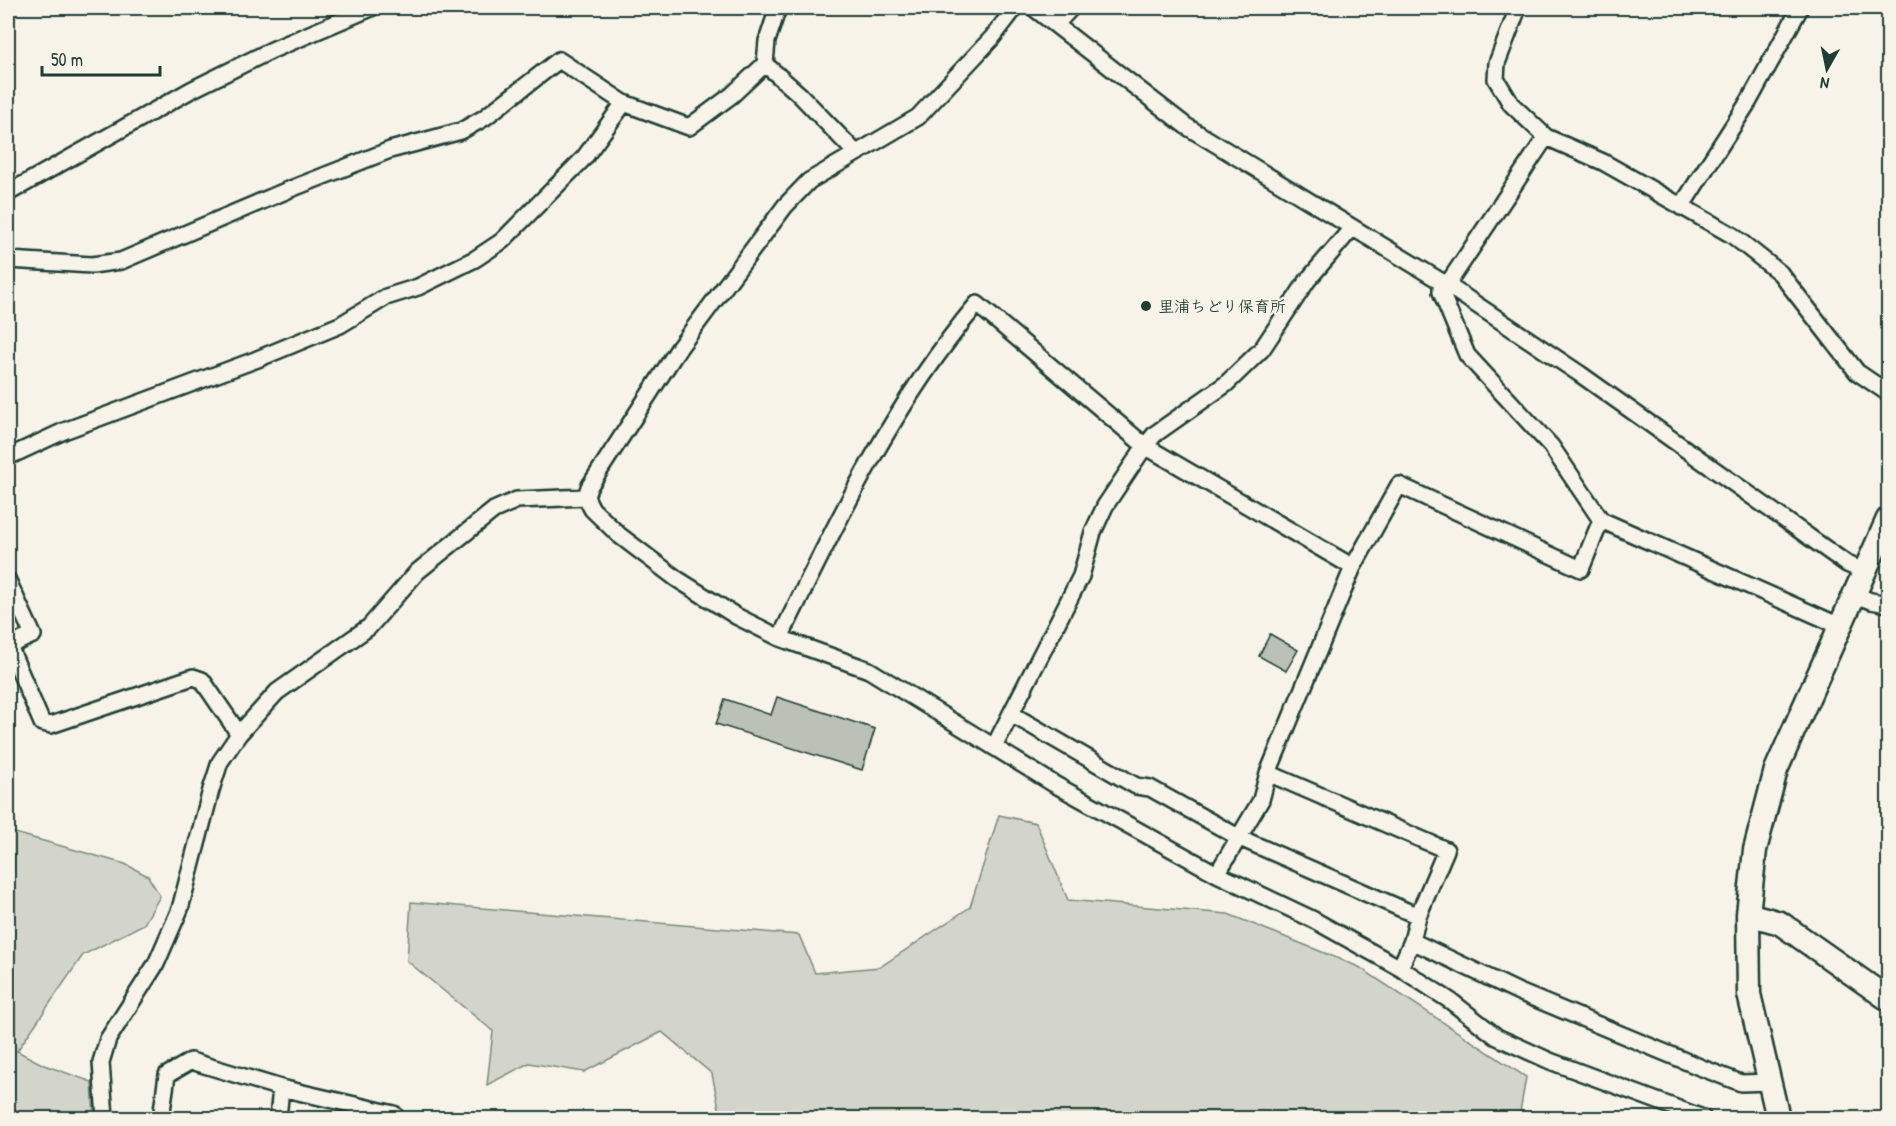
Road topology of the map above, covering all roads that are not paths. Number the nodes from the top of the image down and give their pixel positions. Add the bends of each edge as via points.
1 (371, 8) edge
2 (778, 8) edge
3 (1015, 8) edge
4 (1034, 8) edge
5 (1071, 8) edge
6 (1518, 8) edge
7 (1800, 8) edge
8 (1056, 24) junction
9 (765, 64) junction
10 (624, 103) junction
11 (1546, 136) junction
12 (856, 153) junction
13 (8, 193) edge
14 (1681, 207) junction
15 (1352, 228) junction
16 (8, 260) edge
17 (1444, 283) junction
18 (1888, 393) edge
19 (1145, 446) junction
20 (8, 457) edge
21 (586, 497) junction
22 (1888, 519) edge
23 (1601, 520) junction
24 (1353, 567) junction
25 (1866, 572) junction
26 (8, 581) edge
27 (1855, 595) junction
28 (1888, 604) edge
29 (1840, 626) junction
30 (780, 638) junction
31 (1013, 714) junction
32 (239, 734) junction
33 (994, 747) junction
34 (1268, 773) junction
35 (1240, 838) junction
36 (1217, 874) junction
37 (1748, 914) junction
38 (1418, 916) junction
39 (1412, 940) junction
40 (1400, 968) junction
41 (1888, 999) edge
42 (1770, 1082) junction
43 (280, 1088) junction
44 (394, 1114) dead end
45 (105, 1119) edge
46 (161, 1119) edge
47 (278, 1119) edge
48 (1703, 1119) edge
49 (1778, 1119) edge

1 - 13 street via 191,90
2 - 9 street via 767,41
3 - 12 street via 918,117
4 - 8 street
5 - 8 street
6 - 11 street via 1497,63 1496,79 1511,104
7 - 14 street via 1749,101
8 - 15 street via 1186,126
9 - 10 street via 689,127
9 - 12 street
10 - 16 street via 559,60 484,118 461,130 380,154 121,261 92,265
10 - 20 street via 584,158 502,240 475,260 418,287 386,297 340,325 64,431
11 - 14 street via 1603,162
11 - 17 street
12 - 21 street via 809,181 772,223 679,348
14 - 18 street via 1732,235 1780,273 1857,372
15 - 17 street
15 - 19 street via 1306,280 1262,349 1226,384 1155,434
17 - 23 street via 1441,292 1467,355 1551,446
17 - 25 street via 1580,374 1847,564
19 - 24 street
19 - 30 street via 977,304 914,387 846,502
19 - 31 street via 1105,506 1081,576
21 - 30 street via 592,509 619,535 677,579
21 - 32 street via 517,500 494,510 417,572 369,627 277,692
22 - 25 street
23 - 24 street via 1581,569 1398,485
23 - 29 street
24 - 34 street
25 - 27 street
26 - 32 street via 33,635 9,646 42,723 51,725 193,676 202,681
27 - 28 street
27 - 29 street
29 - 37 street via 1776,770 1755,850
30 - 33 street via 869,670
31 - 33 street
31 - 35 street via 1136,786 1150,788
32 - 45 street via 220,762 180,909 156,964 108,1039 101,1062
33 - 36 street
34 - 35 street via 1262,800
34 - 38 street via 1446,850
35 - 36 street
35 - 38 street
36 - 40 street via 1312,919
37 - 41 street via 1780,923
37 - 42 street via 1749,994
38 - 39 street
39 - 40 street
39 - 42 street via 1519,992 1702,1068 1741,1083
40 - 48 street via 1497,1037
42 - 49 street
43 - 44 street
43 - 46 street via 191,1060 167,1076
43 - 47 street

